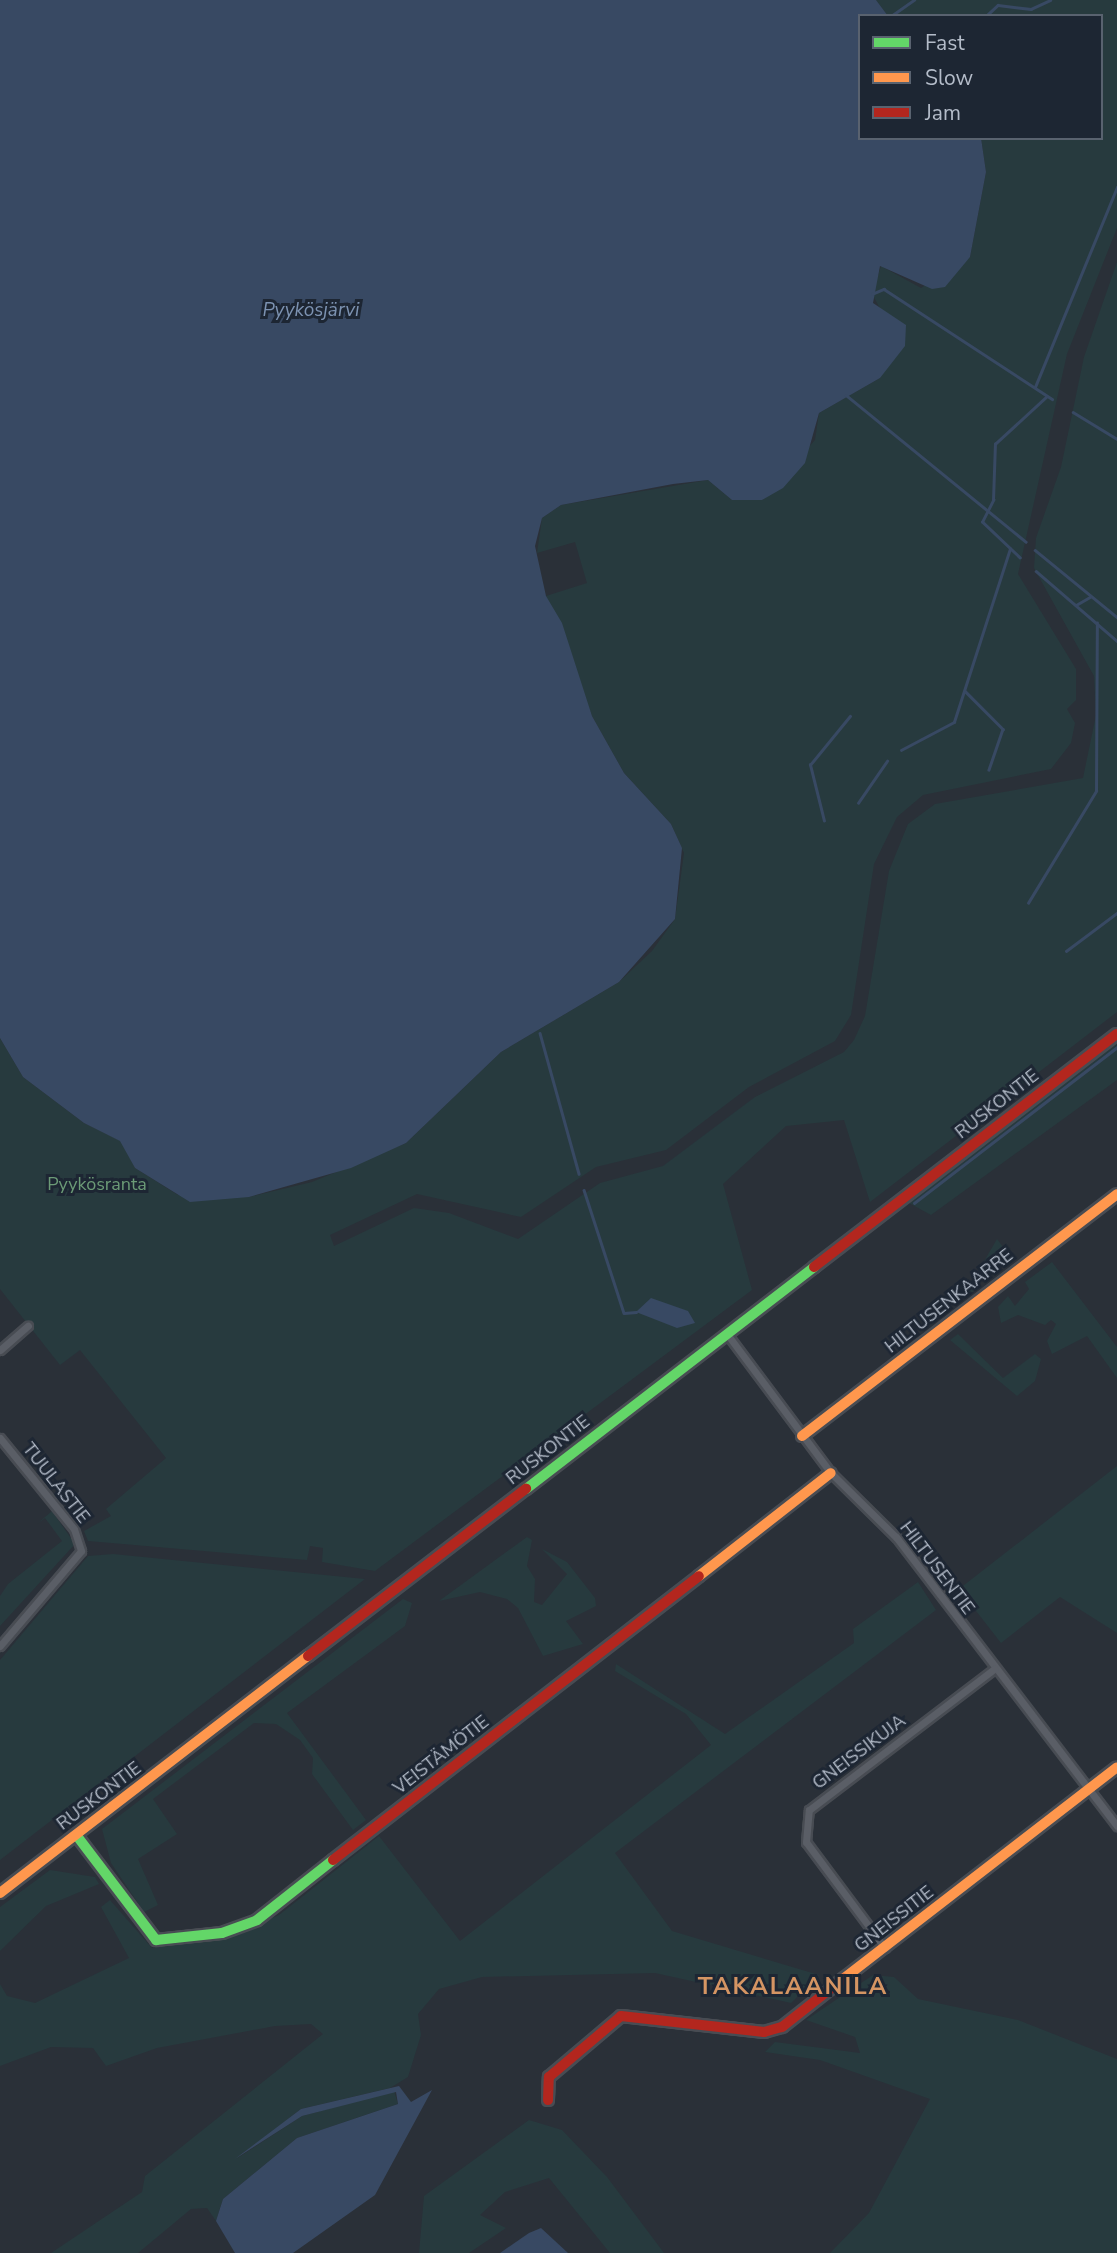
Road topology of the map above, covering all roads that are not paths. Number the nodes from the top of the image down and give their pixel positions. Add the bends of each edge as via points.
1 (1117, 1034) edge
2 (1117, 1194) edge
3 (28, 1326) dead end
4 (727, 1334) junction
5 (0, 1350) edge
6 (803, 1436) junction
7 (0, 1438) edge
8 (831, 1473) junction
9 (0, 1646) edge
10 (994, 1669) junction
11 (1117, 1767) edge
12 (1088, 1789) junction
13 (1117, 1826) edge
14 (77, 1836) junction
15 (0, 1893) edge
16 (885, 1948) junction
17 (548, 2100) dead end

1 - 4 street, RUSKONTIE
2 - 6 street, HILTUSENKAARRE
3 - 5 street
4 - 6 street, HILTUSENTIE
4 - 14 street, RUSKONTIE
6 - 8 street, HILTUSENTIE
7 - 9 street, TUULASTIE via 74,1528 81,1551
8 - 10 street, HILTUSENTIE via 896,1537
8 - 14 street, VEISTÄMÖTIE via 257,1920 160,1942
10 - 12 street, HILTUSENTIE
10 - 16 street, GNEISSIKUJA via 809,1810 806,1842
11 - 12 street, GNEISSITIE
12 - 13 street, HILTUSENTIE
12 - 16 street, GNEISSITIE
14 - 15 street, RUSKONTIE
16 - 17 street, GNEISSITIE via 782,2027 764,2032 621,2016 549,2077

